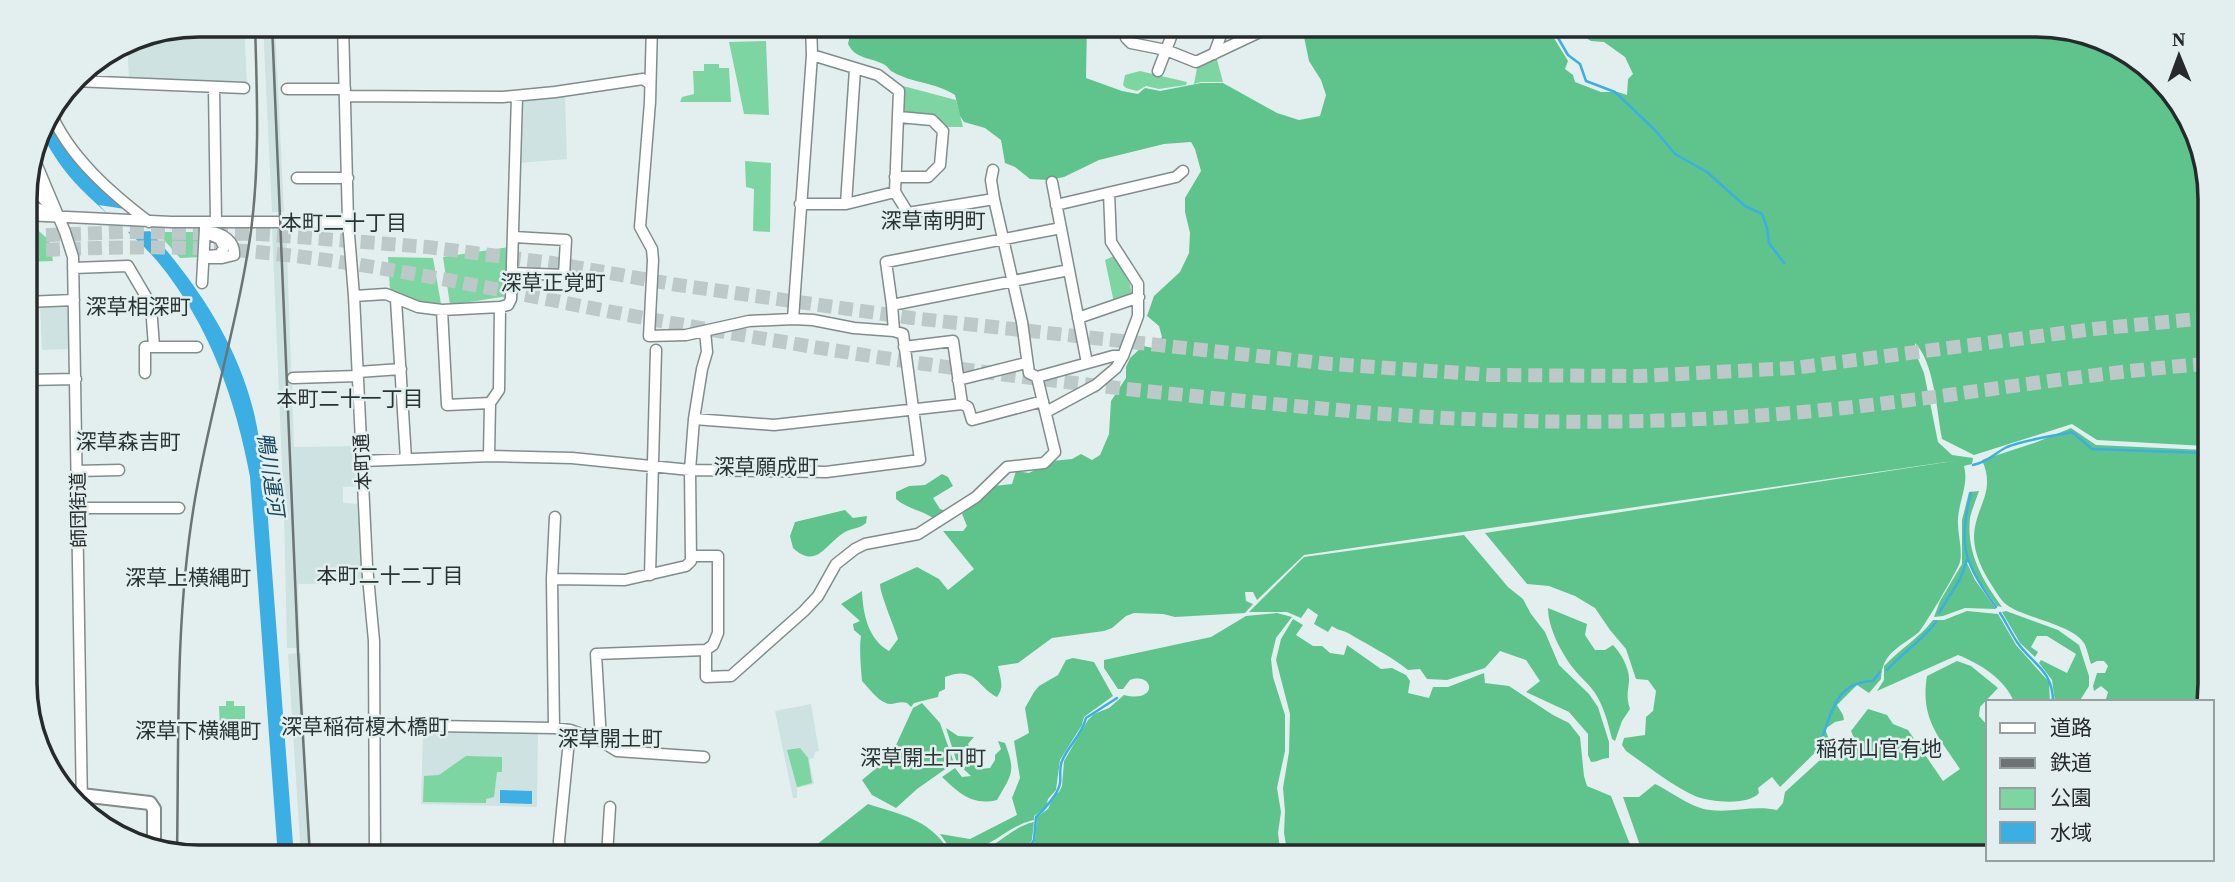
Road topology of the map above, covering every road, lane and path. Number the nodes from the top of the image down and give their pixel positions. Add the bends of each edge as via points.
1 (343, 37) edge
2 (652, 37) edge
3 (811, 37) edge
4 (1126, 37) edge
5 (1170, 37) edge
6 (1220, 37) edge
7 (1250, 37) edge
8 (1166, 50) junction
9 (1214, 54) junction
10 (812, 55) junction
11 (855, 69) junction
12 (1158, 71) dead end
13 (91, 81) edge
14 (650, 84) junction
15 (215, 88) junction
16 (244, 88) dead end
17 (287, 89) dead end
18 (345, 92) junction
19 (517, 96) junction
20 (899, 117) junction
21 (56, 121) edge
22 (39, 170) edge
23 (993, 170) dead end
24 (1183, 171) dead end
25 (895, 177) junction
26 (297, 178) dead end
27 (348, 178) junction
28 (1052, 182) dead end
29 (37, 190) edge
30 (895, 192) junction
31 (1109, 193) junction
32 (994, 199) junction
33 (800, 204) junction
34 (846, 204) junction
35 (1056, 205) junction
36 (37, 209) edge
37 (37, 215) edge
38 (59, 215) junction
39 (147, 222) junction
40 (348, 222) junction
41 (210, 227) junction
42 (1061, 228) junction
43 (514, 237) junction
44 (1003, 239) junction
45 (204, 250) junction
46 (73, 268) junction
47 (1069, 270) junction
48 (512, 273) junction
49 (1011, 281) junction
50 (202, 284) dead end
51 (354, 296) junction
52 (1139, 297) junction
53 (74, 300) junction
54 (397, 300) junction
55 (37, 302) edge
56 (892, 305) junction
57 (504, 306) junction
58 (442, 310) junction
59 (1078, 318) junction
60 (793, 319) junction
61 (705, 331) junction
62 (894, 331) junction
63 (154, 347) junction
64 (197, 347) dead end
65 (904, 347) junction
66 (656, 349) dead end
67 (1123, 356) junction
68 (1026, 363) junction
69 (1087, 363) junction
70 (401, 369) junction
71 (145, 373) dead end
72 (358, 374) junction
73 (1037, 377) junction
74 (293, 378) dead end
75 (76, 379) junction
76 (37, 380) edge
77 (958, 380) junction
78 (1043, 401) junction
79 (490, 403) junction
80 (962, 404) junction
81 (913, 410) junction
82 (1046, 412) junction
83 (694, 419) junction
84 (489, 456) junction
85 (406, 459) junction
86 (362, 461) junction
87 (652, 467) junction
88 (119, 470) dead end
89 (690, 470) junction
90 (77, 471) junction
91 (78, 508) junction
92 (179, 508) dead end
93 (555, 517) dead end
94 (691, 556) junction
95 (650, 575) junction
96 (552, 579) junction
97 (706, 650) junction
98 (373, 725) junction
99 (554, 728) junction
100 (570, 730) junction
101 (600, 741) junction
102 (704, 757) dead end
103 (82, 795) edge
104 (88, 801) edge
105 (610, 807) dead end
106 (154, 839) edge
107 (375, 845) edge
108 (559, 845) edge
109 (610, 845) edge

1 - 18 street, 本町通
2 - 14 street
3 - 10 street
4 - 8 street via 1131,44
5 - 8 street
6 - 9 street
7 - 9 street
8 - 9 street via 1196,62
8 - 12 street
10 - 11 street
10 - 33 street
11 - 20 street via 878,75 899,91
11 - 34 street
13 - 15 street
14 - 19 street via 643,79
14 - 61 street via 640,226 653,260 649,336
15 - 16 street
15 - 41 street
17 - 18 street
18 - 19 street
18 - 27 street, 本町通
19 - 43 street
20 - 25 street
20 - 25 street via 932,120 943,131 940,164 928,177
21 - 39 street via 91,170
22 - 38 street, 師団街道
23 - 32 street
24 - 31 street via 1176,177
25 - 30 street
26 - 27 street
27 - 40 street, 本町通
28 - 35 street
29 - 38 street, 師団街道
30 - 32 street via 908,213
30 - 34 street
31 - 35 street
31 - 52 street via 1111,242 1138,284
32 - 44 street
33 - 34 street
33 - 60 street
35 - 42 street
36 - 38 street
37 - 38 street
38 - 39 street
38 - 46 street, 師団街道
39 - 41 street
40 - 41 street
40 - 51 street, 本町通
41 - 45 street
41 - 45 street via 221,249 214,254
42 - 44 street
42 - 47 street
43 - 48 street
43 - 48 street via 566,240 564,275
44 - 49 street
44 - 56 street via 886,262
45 - 50 street
46 - 53 street, 師団街道
46 - 63 street via 128,266 151,305
47 - 49 street
47 - 59 street
48 - 57 street via 511,299
49 - 56 street
49 - 68 street
51 - 54 street via 386,294
51 - 72 street, 本町通
52 - 59 street
52 - 67 street via 1138,316
53 - 55 street
53 - 75 street, 師団街道
54 - 58 street
54 - 70 street
56 - 62 street
57 - 58 street
57 - 79 street via 499,390
58 - 79 street via 447,405
59 - 69 street
60 - 61 street via 749,321
60 - 62 street
61 - 83 street via 707,352
62 - 65 street via 902,334
63 - 64 street
63 - 71 street via 145,347
65 - 77 street via 953,341
65 - 81 street
66 - 87 street
67 - 69 street
67 - 82 street via 1096,385
68 - 73 street via 1029,373
68 - 77 street
69 - 73 street
70 - 72 street
70 - 85 street
72 - 74 street
72 - 86 street, 本町通
73 - 78 street
75 - 76 street
75 - 90 street, 師団街道
77 - 80 street
78 - 80 street via 972,420
78 - 82 street
79 - 84 street
80 - 81 street
81 - 83 street via 774,425
81 - 89 street via 920,460 826,472
82 - 97 street via 1055,452 1050,460 1007,467 976,497 918,534 855,549 836,564 804,611 731,676 706,677
83 - 89 street
84 - 85 street
84 - 87 street via 572,458
85 - 86 street
86 - 98 street, 本町通 via 374,641
87 - 89 street
87 - 95 street
88 - 90 street
89 - 94 street
90 - 91 street, 師団街道
91 - 92 street
91 - 103 street, 師団街道
93 - 96 street
94 - 95 street via 686,566
94 - 97 street via 718,556 718,633
95 - 96 street via 625,580
96 - 99 street
97 - 101 street via 596,654
98 - 99 street
98 - 107 street, 本町通
99 - 100 street
100 - 101 street
100 - 108 street
101 - 102 street via 617,751
104 - 106 main road via 150,803
105 - 109 street

